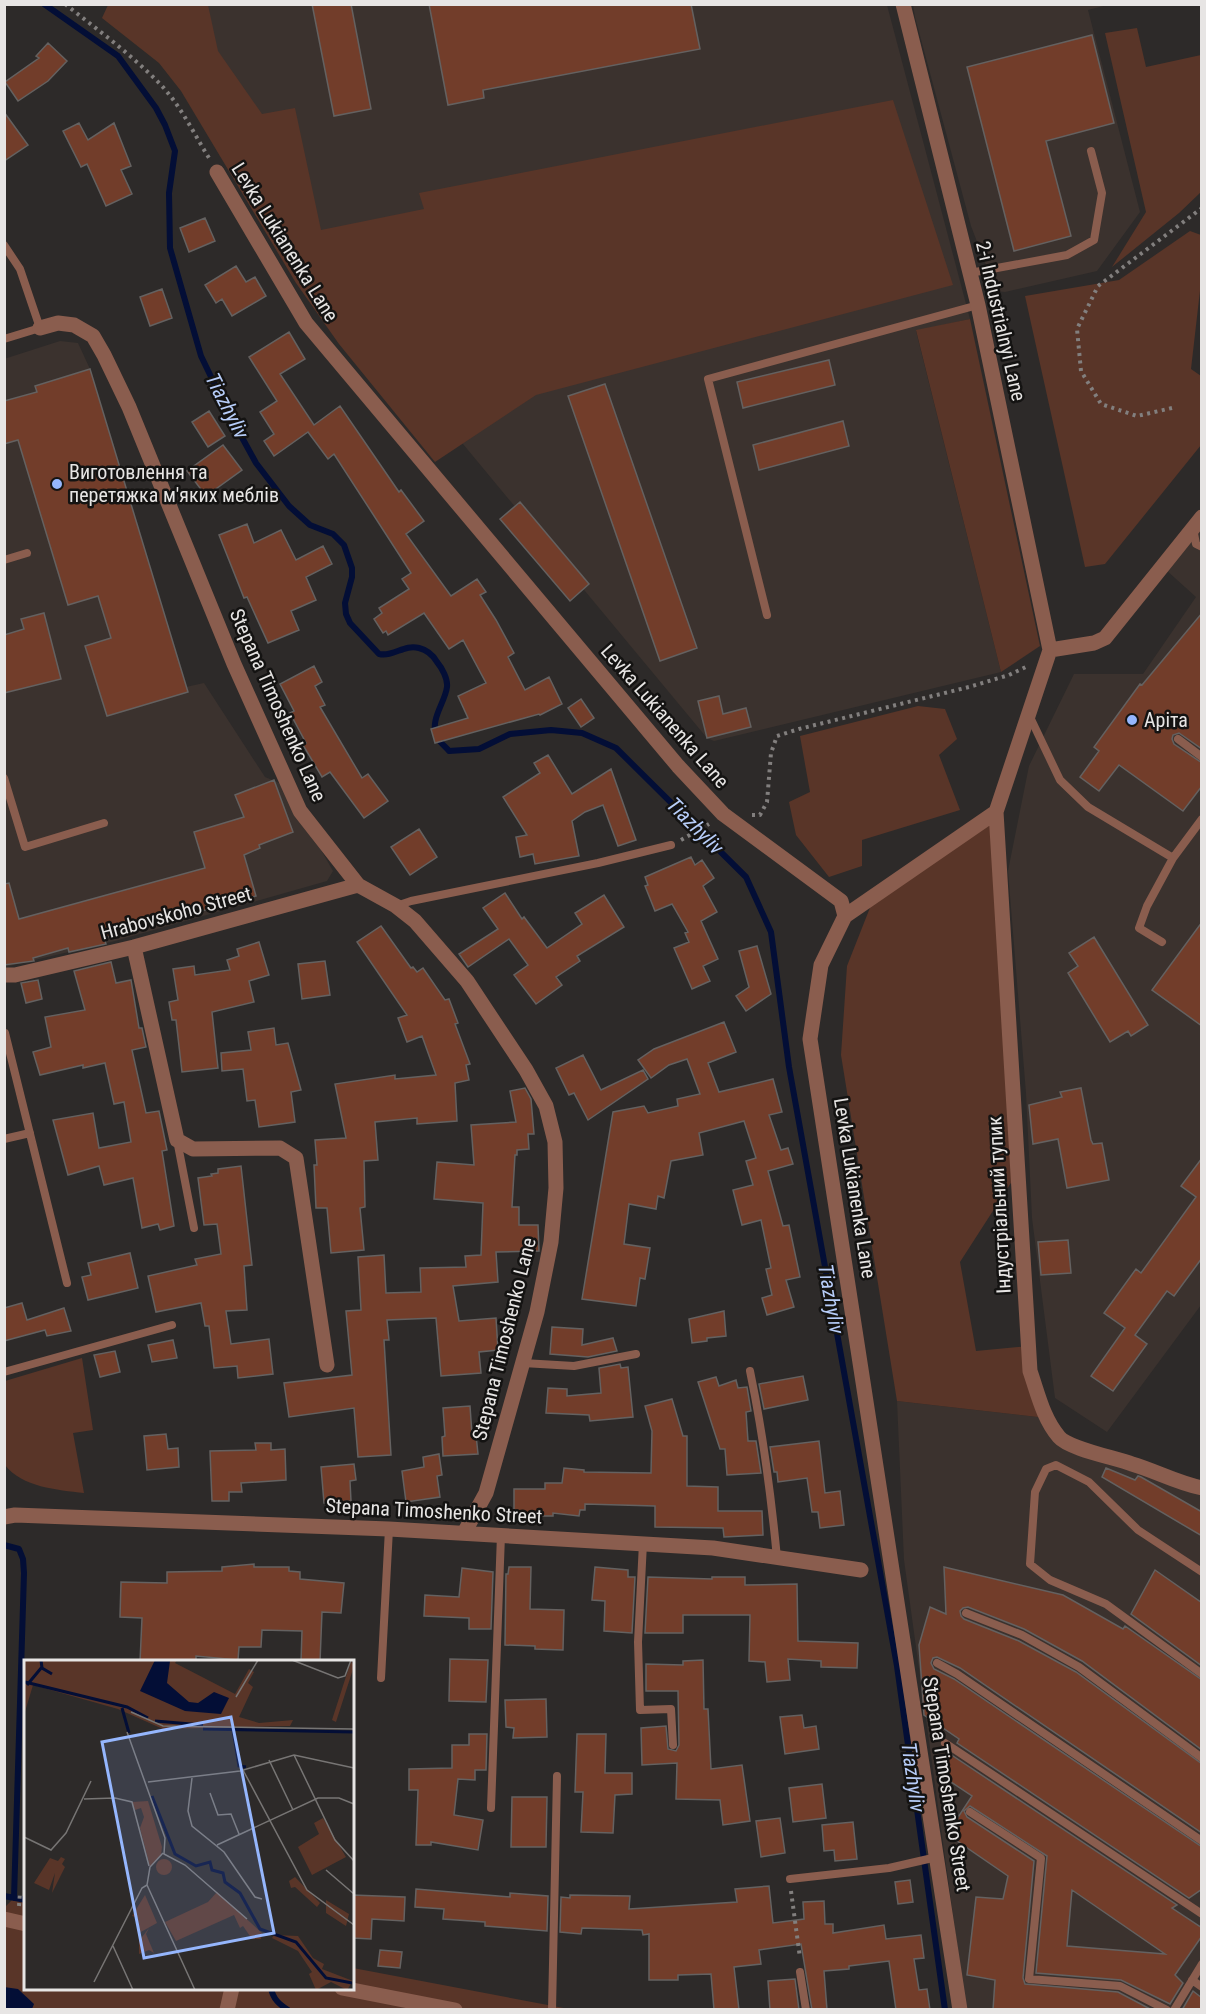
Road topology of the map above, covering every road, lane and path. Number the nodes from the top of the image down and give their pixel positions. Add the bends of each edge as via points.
1 (65, 4) edge
2 (903, 4) edge
3 (1091, 151) dead end
4 (217, 172) joint
5 (1202, 208) edge
6 (4, 245) edge
7 (970, 273) junction
8 (978, 305) junction
9 (40, 328) junction
10 (4, 339) edge
11 (1172, 408) dead end
12 (1197, 523) edge
13 (1202, 547) edge
14 (27, 553) dead end
15 (4, 560) edge
16 (767, 615) dead end
17 (1050, 650) junction
18 (1028, 715) junction
19 (1178, 740) dead end
20 (1202, 757) edge
21 (4, 778) edge
22 (996, 812) junction
23 (723, 814) junction
24 (1202, 819) edge
25 (104, 823) dead end
26 (705, 826) dead end
27 (690, 835) dead end
28 (671, 845) dead end
29 (1173, 858) junction
30 (358, 885) junction
31 (396, 906) junction
32 (845, 916) junction
33 (1162, 942) dead end
34 (134, 947) junction
35 (4, 975) edge
36 (5, 1034) edge
37 (30, 1133) junction
38 (4, 1139) edge
39 (177, 1140) junction
40 (194, 1228) dead end
41 (67, 1283) dead end
42 (172, 1325) dead end
43 (636, 1354) dead end
44 (523, 1363) junction
45 (327, 1365) dead end
46 (750, 1371) dead end
47 (4, 1372) edge
48 (1202, 1488) edge
49 (4, 1517) edge
50 (389, 1529) junction
51 (464, 1533) junction
52 (501, 1535) junction
53 (643, 1544) junction
54 (777, 1558) junction
55 (893, 1565) joint
56 (861, 1570) dead end
57 (1202, 1572) edge
58 (966, 1612) dead end
59 (937, 1663) dead end
60 (1202, 1674) edge
61 (381, 1677) dead end
62 (945, 1743) dead end
63 (673, 1745) dead end
64 (1202, 1758) edge
65 (557, 1776) dead end
66 (491, 1808) dead end
67 (970, 1812) dead end
68 (1202, 1841) edge
69 (933, 1858) junction
70 (790, 1879) joint
71 (1202, 1914) edge
72 (4, 1919) edge
73 (24, 1924) edge
74 (1202, 1964) edge
75 (800, 1972) joint
76 (1192, 1980) junction
77 (1202, 1987) edge
78 (232, 1990) edge
79 (347, 1990) edge
80 (227, 2010) edge
81 (455, 2010) edge
82 (552, 2010) edge
83 (806, 2010) edge
84 (960, 2010) edge
85 (1167, 2010) edge
86 (1174, 2010) edge

1 - 4 path, Levka Lukianenka Lane via 162,86
2 - 7 street, 2-i Industrialnyi Lane
3 - 7 lane via 1102,193 1094,240 1067,255
4 - 23 street, Levka Lukianenka Lane via 306,323
5 - 11 path via 1098,286 1077,329 1081,371 1101,404 1137,417
6 - 9 lane via 20,269
7 - 8 street, 2-i Industrialnyi Lane
8 - 16 lane via 708,380
8 - 17 street, 2-i Industrialnyi Lane
9 - 10 lane
9 - 30 street, Stepana Timoshenko Lane via 58,323 74,325 93,336 104,355 300,811
12 - 13 lane via 1196,544
12 - 17 street via 1105,638
14 - 15 lane
17 - 18 street
17 - 23 path via 1009,675 777,736 771,753 767,802 760,815
18 - 22 street
18 - 29 lane via 1060,780 1088,807
19 - 20 lane
21 - 25 lane via 25,847
22 - 32 street
22 - 48 street, Індустріальний тупик via 1030,1371 1046,1418 1061,1440
23 - 32 street, Levka Lukianenka Lane via 841,901
24 - 29 lane
26 - 27 path
28 - 31 lane
29 - 33 lane via 1139,928
30 - 31 street, Stepana Timoshenko Lane
30 - 34 street, Hrabovskoho Street
31 - 44 street, Stepana Timoshenko Lane via 415,921 467,981 546,1106 555,1142 556,1188 551,1242
32 - 55 street, Levka Lukianenka Lane via 821,965 810,1039
34 - 35 street, Hrabovskoho Street
34 - 39 street
36 - 37 lane
37 - 38 lane
37 - 41 lane
39 - 40 lane
39 - 45 street via 193,1149 280,1148 296,1158
42 - 47 lane
43 - 44 lane via 574,1366
44 - 51 street, Stepana Timoshenko Lane via 486,1493
46 - 54 lane via 766,1456
49 - 50 street, Stepana Timoshenko Street
50 - 51 street, Stepana Timoshenko Street
50 - 61 lane
51 - 52 street, Stepana Timoshenko Street
52 - 53 street, Stepana Timoshenko Street
52 - 66 lane
53 - 54 street, Stepana Timoshenko Street via 713,1548
53 - 63 lane via 638,1642 640,1710 671,1709
54 - 56 street, Stepana Timoshenko Street
55 - 69 street, Stepana Timoshenko Street
57 - 60 lane via 1138,1530 1089,1482 1056,1465 1046,1469 1035,1492 1030,1564 1050,1580 1106,1604
58 - 64 lane via 1022,1635 1079,1667
59 - 68 lane
62 - 71 lane
65 - 82 lane
67 - 85 lane via 1041,1858 1029,1979 1120,1986
69 - 70 lane via 889,1868
69 - 84 street, Stepana Timoshenko Street
70 - 75 path
72 - 73 street
74 - 76 lane
75 - 83 lane
76 - 77 lane
76 - 86 lane
78 - 80 street
79 - 81 street

